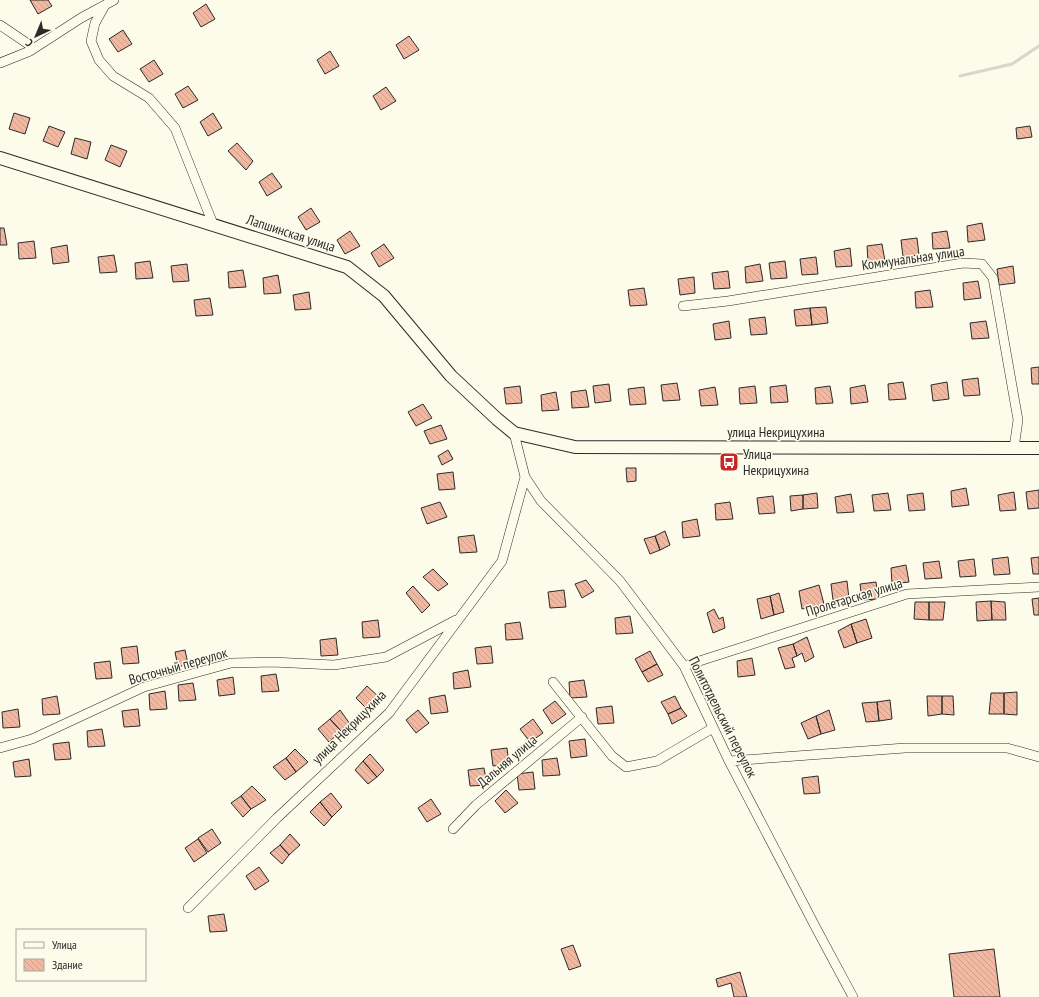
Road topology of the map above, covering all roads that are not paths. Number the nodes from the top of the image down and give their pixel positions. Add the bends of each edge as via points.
1 (114, 0) edge
2 (105, 5) junction
3 (0, 25) edge
4 (34, 48) junction
5 (0, 64) edge
6 (0, 158) edge
7 (212, 224) junction
8 (683, 306) dead end
9 (514, 432) junction
10 (1014, 448) junction
11 (1039, 448) edge
12 (525, 477) junction
13 (1039, 587) edge
14 (459, 618) junction
15 (684, 666) junction
16 (553, 682) dead end
17 (582, 718) junction
18 (713, 728) junction
19 (0, 748) edge
20 (1039, 757) edge
21 (729, 761) junction
22 (453, 829) dead end
23 (188, 908) dead end
24 (853, 997) edge

1 - 2 street
2 - 4 street
2 - 7 street via 95,23 91,41 99,60 113,76 149,98 175,128
3 - 4 street
4 - 5 street
6 - 7 street, Лапшинская улица
7 - 9 street, Лапшинская улица via 347,267 384,296 451,376
8 - 10 street, Коммунальная улица via 963,263 982,264 993,278 996,293 1018,420
9 - 10 street, улица Некрицухина via 576,447
9 - 12 street, Политотдельский переулок
10 - 11 street, улица Некрицухина
12 - 14 street, улица Некрицухина via 502,561
12 - 15 street, Политотдельский переулок via 541,501 620,581
13 - 15 street, Пролетарская улица via 908,594
14 - 19 street, Восточный переулок via 386,657 334,665 231,663 144,687 32,738
14 - 23 street, улица Некрицухина via 389,712 277,818
15 - 18 street, Политотдельский переулок
16 - 17 street
17 - 18 street via 612,756 626,767 657,761
17 - 22 street, Дальняя улица via 476,805
18 - 21 street, Политотдельский переулок
20 - 21 street via 1006,748 905,748
21 - 24 street, Политотдельский переулок

